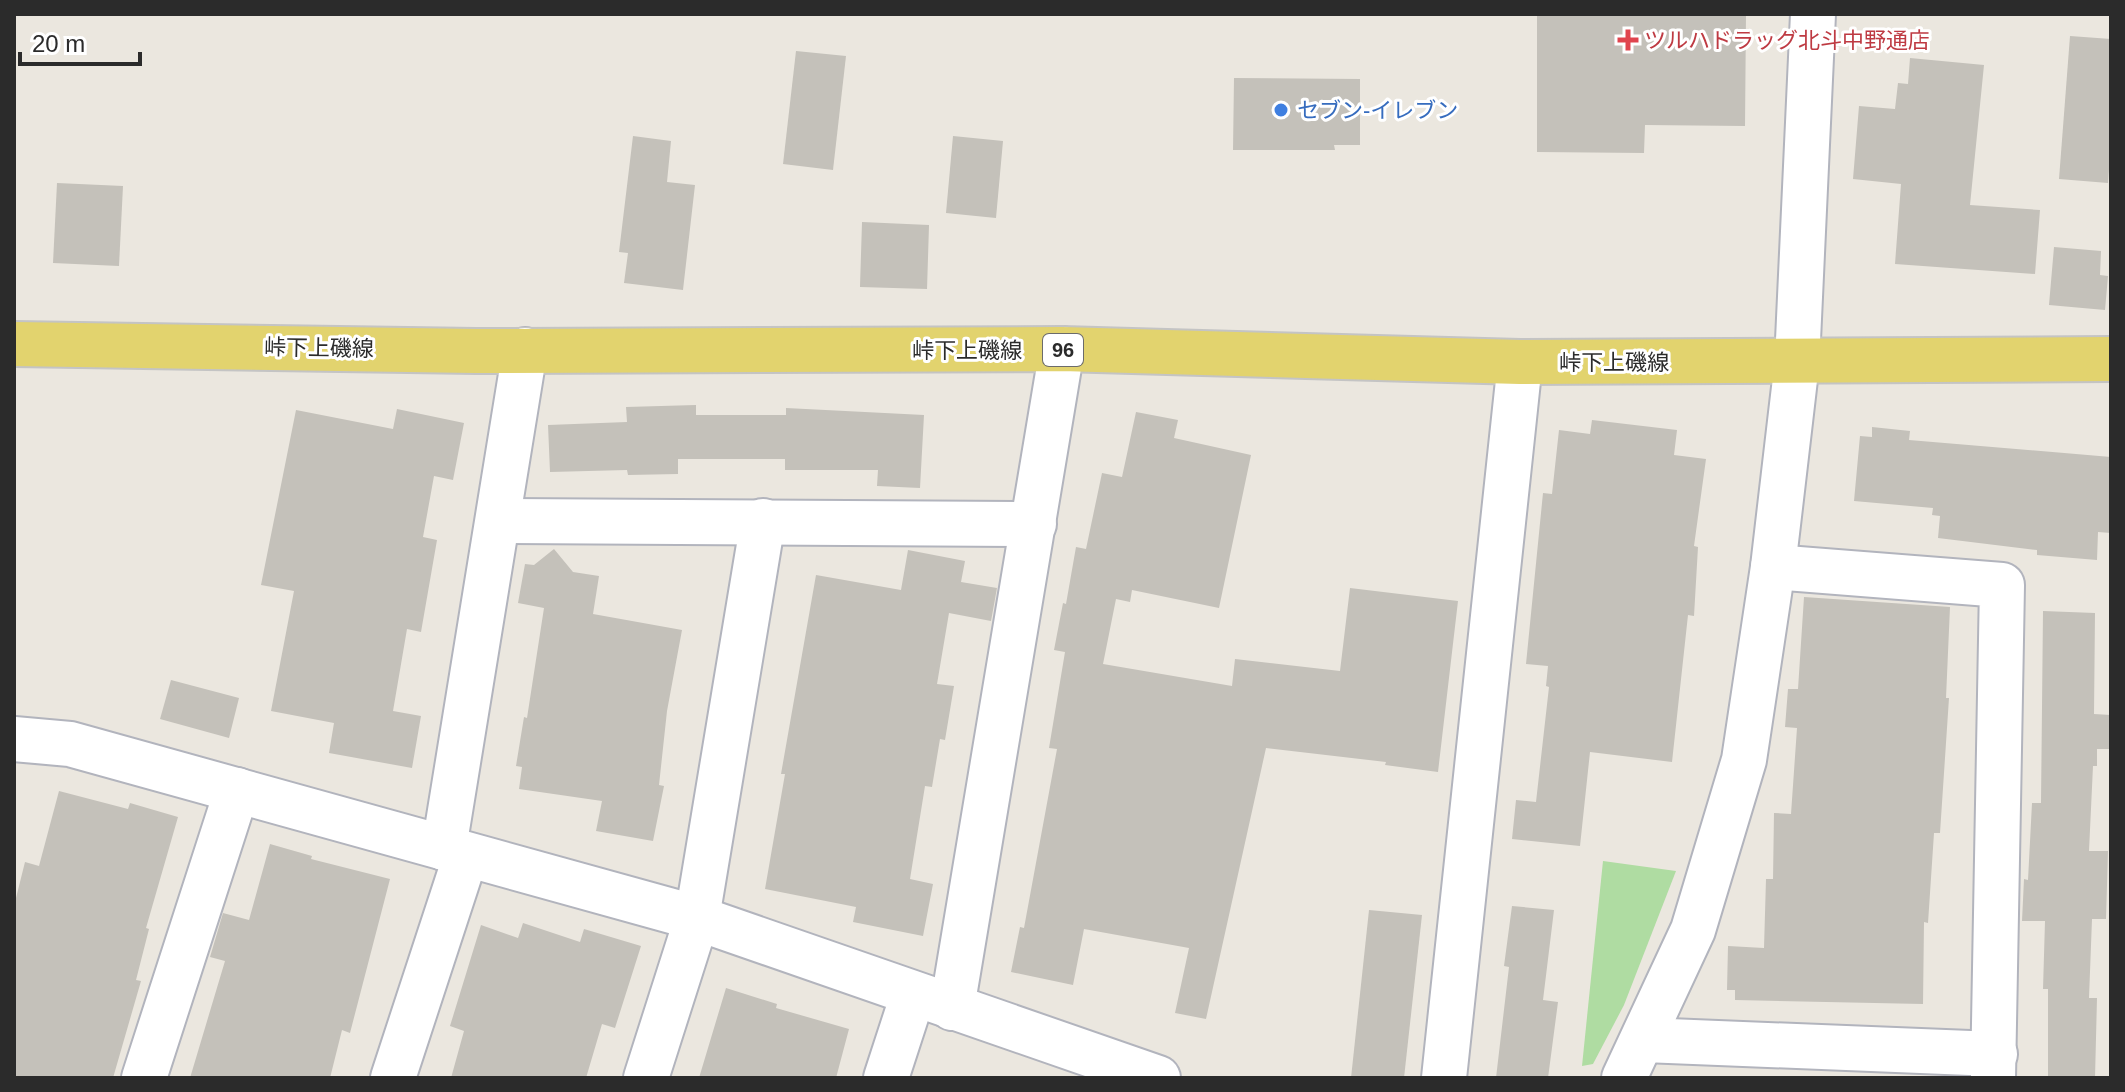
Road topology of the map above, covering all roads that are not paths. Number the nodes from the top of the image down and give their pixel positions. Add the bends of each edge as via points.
1 (1813, 14) edge
2 (14, 344) edge
3 (1062, 349) junction
4 (525, 350) junction
5 (2111, 359) edge
6 (1520, 362) junction
7 (1797, 362) junction
8 (498, 521) junction
9 (763, 521) junction
10 (1034, 524) junction
11 (1773, 567) junction
12 (14, 739) edge
13 (237, 790) junction
14 (455, 852) junction
15 (697, 918) junction
16 (932, 1002) junction
17 (1644, 1040) junction
18 (1994, 1066) edge
19 (1130, 1074) edge
20 (144, 1078) edge
21 (393, 1078) edge
22 (646, 1078) edge
23 (886, 1078) edge
24 (1444, 1078) edge
25 (1624, 1078) edge

1 - 7 street
2 - 4 main road, 峠下上磯線 / 96
3 - 4 main road, 峠下上磯線 / 96
3 - 6 main road, 峠下上磯線 / 96
3 - 10 street
4 - 8 street
5 - 7 main road, 峠下上磯線 / 96
6 - 7 main road, 峠下上磯線 / 96
6 - 24 street
7 - 11 street
8 - 9 street
8 - 14 street
9 - 10 street
9 - 15 street
10 - 16 street
11 - 17 street via 1744,760 1693,930
11 - 18 street via 2002,585
12 - 13 street via 70,744
13 - 14 street
13 - 20 street
14 - 15 street
14 - 21 street
15 - 16 street
15 - 22 street
16 - 19 street
16 - 23 street
17 - 18 street
17 - 25 street

